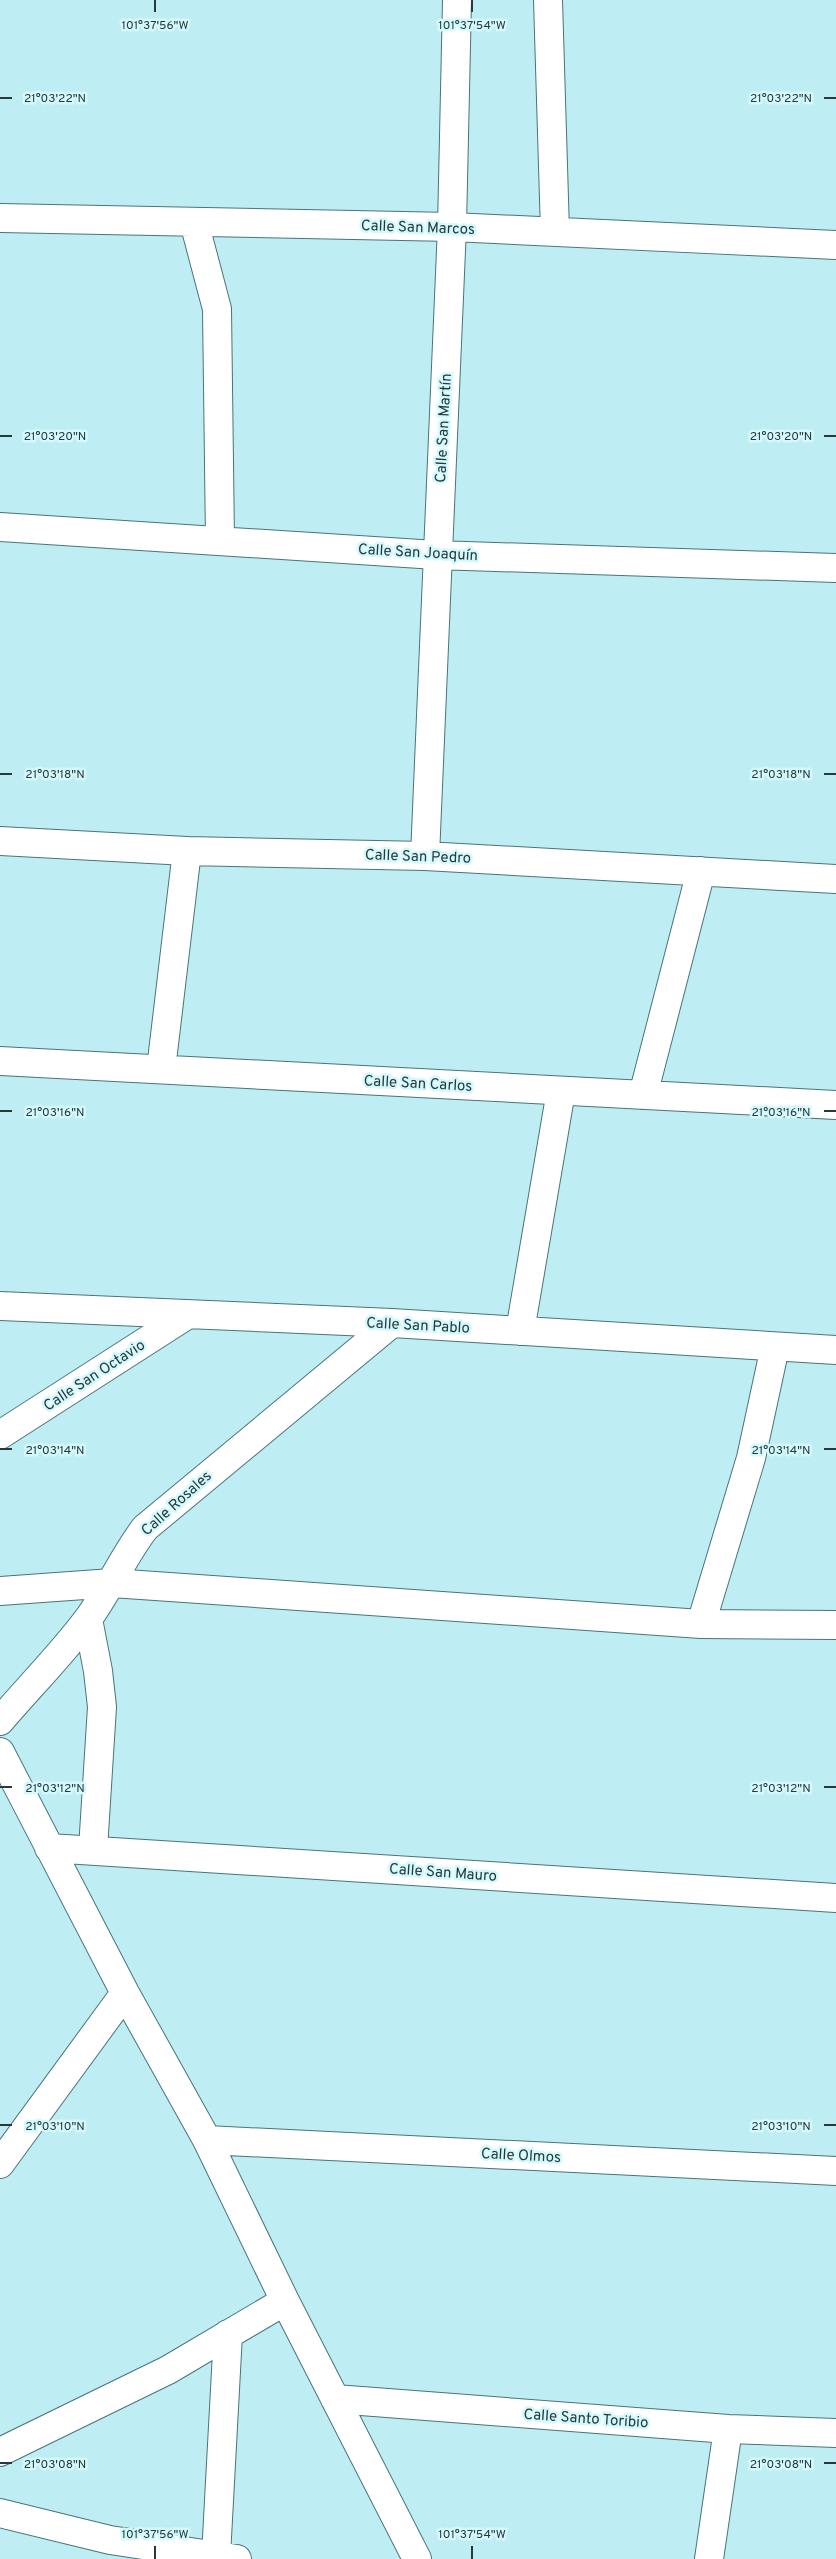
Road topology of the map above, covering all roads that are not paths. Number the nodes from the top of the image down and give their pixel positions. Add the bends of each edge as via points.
1 (457, 0) edge
2 (548, 0) edge
3 (0, 218) edge
4 (194, 222) junction
5 (452, 227) junction
6 (555, 232) junction
7 (836, 245) edge
8 (0, 527) edge
9 (220, 540) junction
10 (436, 554) junction
11 (836, 568) edge
12 (0, 841) edge
13 (188, 851) junction
14 (425, 856) junction
15 (701, 871) junction
16 (836, 879) edge
17 (0, 1061) edge
18 (161, 1068) junction
19 (561, 1091) junction
20 (643, 1095) junction
21 (836, 1105) edge
22 (0, 1306) edge
23 (188, 1316) junction
24 (392, 1323) junction
25 (520, 1331) junction
26 (775, 1346) junction
27 (836, 1350) edge
28 (0, 1436) edge
29 (112, 1582) junction
30 (0, 1591) edge
31 (88, 1619) junction
32 (701, 1624) junction
33 (836, 1625) edge
34 (0, 1721) edge
35 (0, 1752) edge
36 (49, 1848) junction
37 (93, 1849) junction
38 (836, 1898) edge
39 (125, 1992) junction
40 (207, 2140) junction
41 (0, 2164) edge
42 (836, 2171) edge
43 (285, 2301) junction
44 (228, 2334) junction
45 (335, 2399) junction
46 (728, 2429) junction
47 (836, 2433) edge
48 (0, 2452) edge
49 (0, 2512) edge
50 (227, 2557) edge
51 (417, 2559) edge
52 (709, 2559) edge

1 - 5 street, Calle San Martín
2 - 6 street
3 - 4 street, Calle San Marcos
4 - 5 street, Calle San Marcos
4 - 9 street via 217,309
5 - 6 street, Calle San Marcos
5 - 10 street, Calle San Martín
6 - 7 street, Calle San Marcos
8 - 9 street, Calle San Joaquín
9 - 10 street, Calle San Joaquín
10 - 11 street, Calle San Joaquín
10 - 14 street, Calle San Martín
12 - 13 street, Calle San Pedro
13 - 14 street, Calle San Pedro
13 - 18 street
14 - 15 street, Calle San Pedro
15 - 16 street, Calle San Pedro
15 - 20 street
17 - 18 street, Calle San Carlos
18 - 19 street, Calle San Carlos
19 - 20 street, Calle San Carlos
19 - 25 street
20 - 21 street, Calle San Carlos
22 - 23 street, Calle San Pablo
23 - 24 street, Calle San Pablo
23 - 28 street, Calle San Octavio
24 - 25 street, Calle San Pablo
24 - 29 street, Calle Rosales via 145,1528 127,1552
25 - 26 street, Calle San Pablo
26 - 27 street, Calle San Pablo
26 - 32 street via 751,1458
29 - 30 street
29 - 31 street, Calle Rosales
29 - 32 street
31 - 34 street, Calle Rosales
31 - 37 street via 102,1707
32 - 33 street
35 - 36 street
36 - 37 street, Calle San Mauro
36 - 39 street
37 - 38 street, Calle San Mauro
39 - 40 street
39 - 41 street
40 - 42 street, Calle Olmos
40 - 43 street
43 - 44 street
43 - 45 street
44 - 48 street via 168,2370
44 - 50 street
45 - 46 street, Calle Santo Toribio
45 - 51 street
46 - 47 street, Calle Santo Toribio
46 - 52 street
49 - 50 street via 110,2540

